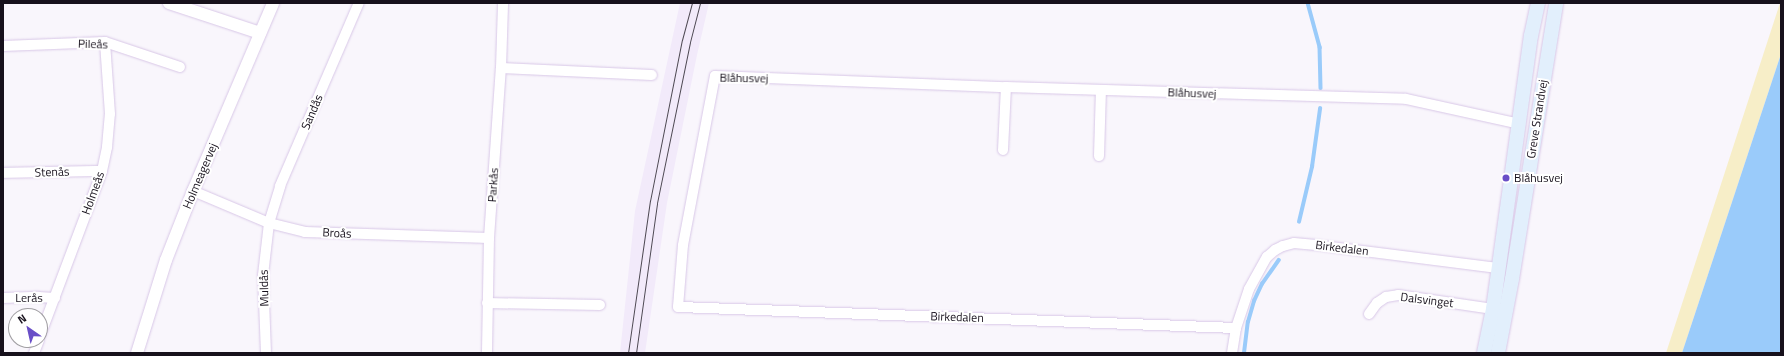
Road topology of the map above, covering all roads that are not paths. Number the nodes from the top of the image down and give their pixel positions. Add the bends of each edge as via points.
1 (169, 3) edge
2 (273, 3) edge
3 (359, 3) edge
4 (503, 3) edge
5 (1538, 3) edge
6 (1556, 3) edge
7 (260, 33) junction
8 (105, 42) junction
9 (3, 46) edge
10 (180, 67) dead end
11 (501, 68) junction
12 (652, 75) dead end
13 (1006, 88) junction
14 (1101, 90) junction
15 (1520, 124) junction
16 (1003, 150) dead end
17 (1099, 156) dead end
18 (102, 171) junction
19 (3, 173) edge
20 (193, 191) junction
21 (269, 223) junction
22 (489, 238) junction
23 (1499, 268) junction
24 (3, 298) edge
25 (55, 298) junction
26 (487, 303) junction
27 (600, 305) dead end
28 (678, 307) joint
29 (1493, 309) junction
30 (1369, 314) dead end
31 (48, 316) edge
32 (1236, 328) junction
33 (486, 352) dead end
34 (137, 353) edge
35 (266, 353) edge
36 (1232, 353) edge
37 (1484, 353) edge
38 (1498, 353) edge

1 - 7 street
2 - 7 street, Holmeagervej
3 - 21 street, Sandås via 280,186
4 - 11 street, Parkås
5 - 15 main road, Greve Strandvej via 1531,36
6 - 38 main road, Greve Strandvej
7 - 20 street, Holmeagervej
8 - 9 street, Pileås
8 - 10 street, Pileås
8 - 18 street, Holmeås via 110,114
11 - 12 street
11 - 22 street, Parkås
13 - 14 street, Blåhusvej
13 - 16 street
13 - 28 street, Blåhusvej via 715,76 683,246
14 - 15 street, Blåhusvej via 1406,99
14 - 17 street
15 - 23 main road, Greve Strandvej
18 - 19 street, Stenås
18 - 25 street, Holmeås
20 - 21 street, Broås
20 - 34 street, Holmeagervej via 166,260
21 - 22 street, Broås via 305,232
21 - 35 street, Muldås via 263,275
22 - 26 street, Parkås
23 - 29 main road, Greve Strandvej
23 - 32 street, Birkedalen via 1294,243 1275,250 1267,257 1249,289
24 - 25 street, Lerås
25 - 31 street, Holmeås
26 - 27 street
26 - 33 street, Parkås
28 - 32 street, Birkedalen
29 - 30 street, Dalsvinget via 1398,295 1386,297 1377,303
29 - 37 main road, Greve Strandvej
32 - 36 street, Birkedalen

